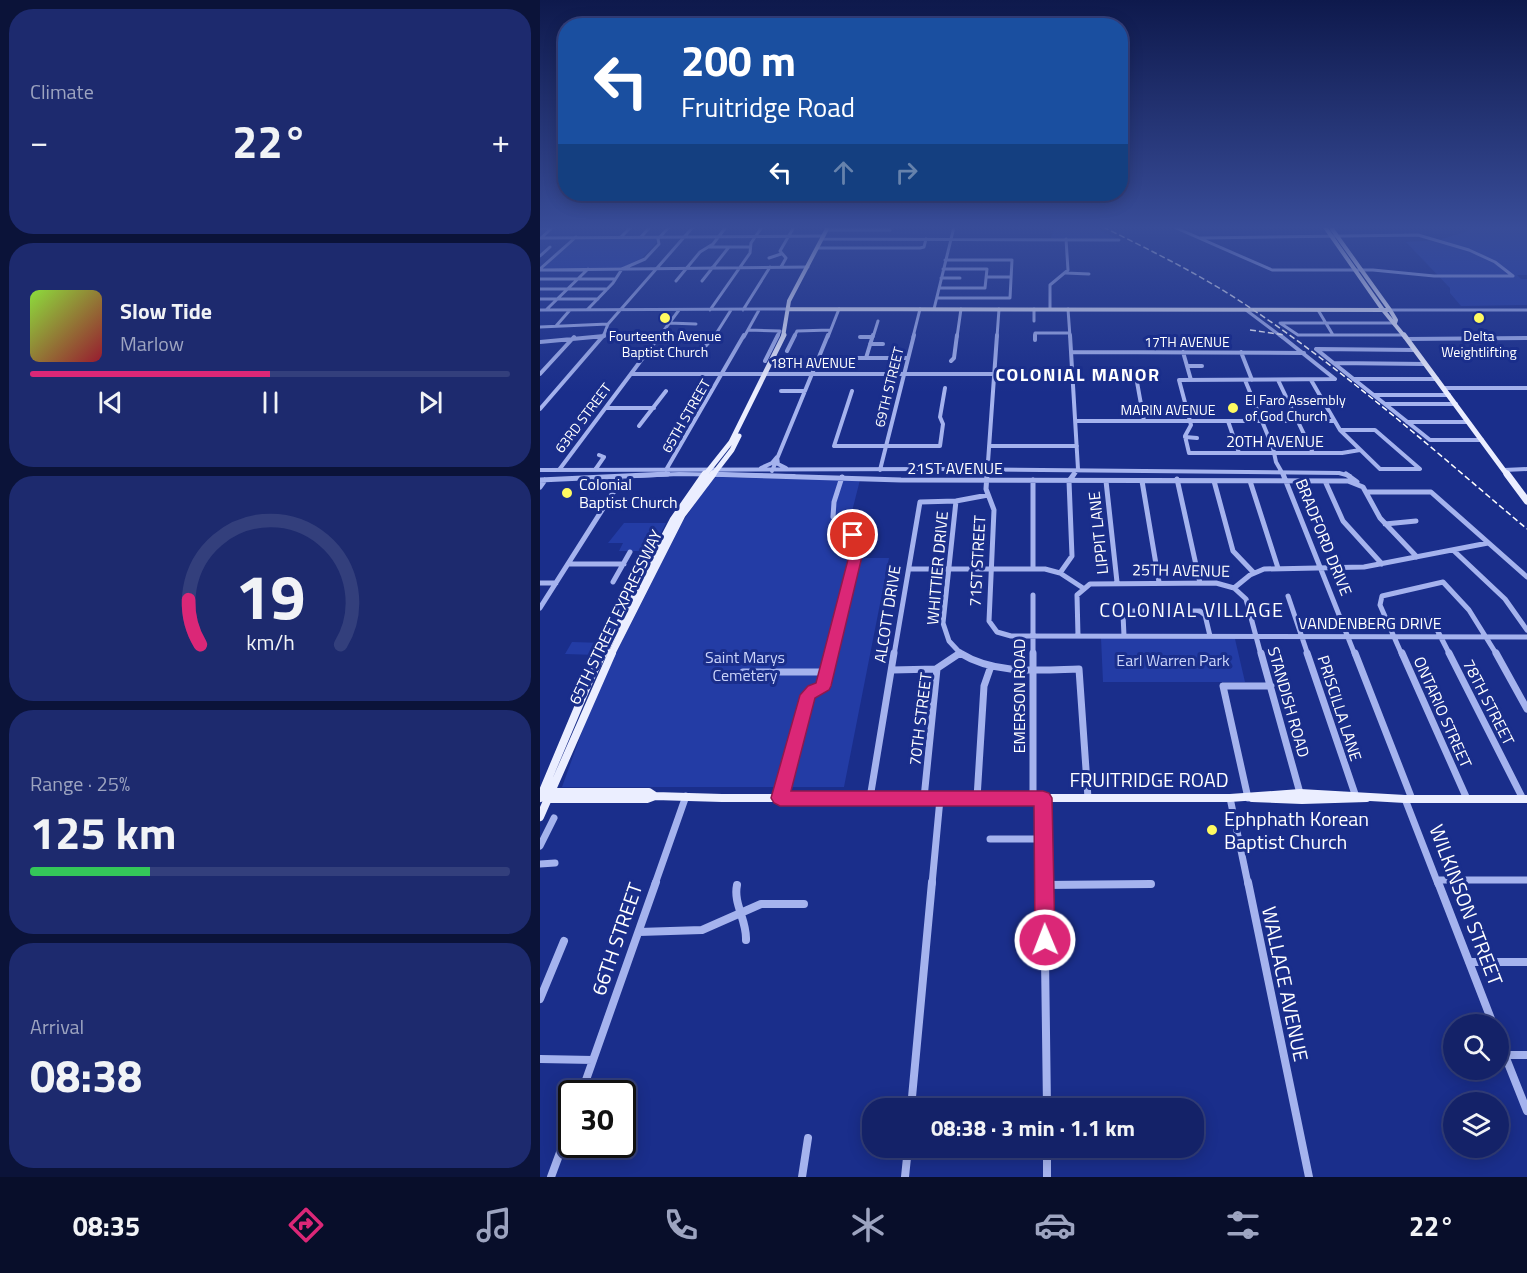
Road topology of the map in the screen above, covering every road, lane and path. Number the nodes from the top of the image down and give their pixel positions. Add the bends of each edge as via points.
1 (575, 282) edge
2 (613, 282) edge
3 (645, 282) edge
4 (730, 282) edge
5 (761, 282) edge
6 (801, 282) edge
7 (940, 282) edge
8 (986, 282) edge
9 (1011, 282) edge
10 (1054, 282) edge
11 (1365, 282) edge
12 (1368, 282) edge
13 (939, 288) junction
14 (540, 289) edge
15 (568, 289) junction
16 (608, 289) junction
17 (936, 298) junction
18 (540, 299) edge
19 (558, 299) junction
20 (598, 299) junction
21 (759, 309) junction
22 (790, 309) junction
23 (839, 309) junction
24 (920, 309) junction
25 (934, 309) junction
26 (961, 309) junction
27 (999, 309) junction
28 (1034, 309) junction
29 (1050, 309) junction
30 (1068, 309) junction
31 (540, 310) edge
32 (546, 310) junction
33 (570, 310) junction
34 (587, 310) junction
35 (620, 310) junction
36 (679, 310) junction
37 (710, 310) junction
38 (731, 310) junction
39 (743, 310) junction
40 (1246, 310) junction
41 (1318, 310) junction
42 (1383, 310) junction
43 (1390, 310) junction
44 (1527, 310) edge
45 (878, 321) dead end
46 (1034, 321) dead end
47 (669, 323) junction
48 (1280, 323) joint
49 (1326, 323) junction
50 (1395, 323) junction
51 (608, 324) junction
52 (696, 324) dead end
53 (556, 326) junction
54 (540, 327) edge
55 (748, 330) junction
56 (830, 330) junction
57 (1070, 333) junction
58 (1333, 335) junction
59 (604, 336) junction
60 (574, 337) junction
61 (860, 337) dead end
62 (872, 337) junction
63 (1405, 337) junction
64 (695, 338) dead end
65 (713, 338) junction
66 (1527, 339) edge
67 (1035, 340) dead end
68 (540, 342) edge
69 (870, 344) junction
70 (883, 344) dead end
71 (1415, 350) junction
72 (685, 351) dead end
73 (787, 351) dead end
74 (1071, 352) junction
75 (1183, 352) junction
76 (1241, 352) junction
77 (1304, 353) junction
78 (844, 358) dead end
79 (866, 358) junction
80 (908, 358) junction
81 (765, 361) dead end
82 (951, 361) dead end
83 (1334, 363) junction
84 (1425, 363) junction
85 (1187, 366) junction
86 (1202, 366) dead end
87 (540, 374) edge
88 (631, 374) junction
89 (723, 374) junction
90 (767, 374) junction
91 (812, 374) junction
92 (904, 374) junction
93 (994, 374) junction
94 (1353, 379) junction
95 (1437, 379) junction
96 (1179, 380) joint
97 (1191, 380) junction
98 (1245, 380) junction
99 (1252, 380) junction
100 (1278, 380) junction
101 (1311, 380) junction
102 (1137, 382) dead end
103 (945, 388) dead end
104 (1443, 388) junction
105 (1527, 388) edge
106 (666, 391) dead end
107 (782, 391) dead end
108 (805, 391) junction
109 (852, 391) dead end
110 (1374, 395) junction
111 (1449, 395) junction
112 (540, 401) edge
113 (547, 401) junction
114 (1386, 405) junction
115 (1455, 405) junction
116 (606, 408) junction
117 (654, 408) junction
118 (540, 409) edge
119 (1076, 421) junction
120 (1144, 421) junction
121 (1190, 421) junction
122 (1228, 421) junction
123 (1261, 421) junction
124 (1298, 421) junction
125 (1333, 421) junction
126 (1407, 422) junction
127 (1468, 422) junction
128 (639, 426) dead end
129 (1340, 430) junction
130 (1185, 437) junction
131 (1197, 438) dead end
132 (1482, 440) junction
133 (885, 446) junction
134 (989, 446) junction
135 (1077, 446) junction
136 (1360, 450) junction
137 (1190, 453) joint
138 (1239, 453) junction
139 (1274, 453) junction
140 (1313, 453) junction
141 (599, 454) dead end
142 (777, 457) junction
143 (988, 469) junction
144 (1078, 469) junction
145 (1527, 469) edge
146 (540, 470) edge
147 (559, 470) junction
148 (595, 470) junction
149 (627, 470) junction
150 (666, 470) junction
151 (750, 470) junction
152 (773, 470) junction
153 (793, 470) junction
154 (880, 470) junction
155 (1504, 470) junction
156 (710, 473) junction
157 (1176, 473) junction
158 (1282, 473) junction
159 (1346, 474) junction
160 (623, 477) junction
161 (771, 477) junction
162 (843, 477) junction
163 (543, 480) edge
164 (987, 480) junction
165 (1033, 480) junction
166 (1069, 481) junction
167 (1106, 481) junction
168 (1142, 481) junction
169 (1178, 481) junction
170 (1214, 481) junction
171 (1250, 481) junction
172 (1287, 481) junction
173 (1324, 481) junction
174 (1339, 481) junction
175 (540, 487) edge
176 (1365, 489) junction
177 (988, 495) junction
178 (956, 501) junction
179 (1527, 501) edge
180 (1416, 521) dead end
181 (1385, 524) junction
182 (1488, 543) junction
183 (1453, 550) junction
184 (630, 552) dead end
185 (1417, 557) junction
186 (568, 564) junction
187 (624, 564) junction
188 (1382, 564) junction
189 (1278, 568) junction
190 (1321, 568) junction
191 (909, 569) junction
192 (949, 569) junction
193 (991, 569) junction
194 (1033, 569) junction
195 (1060, 573) junction
196 (1254, 573) junction
197 (1527, 578) edge
198 (613, 582) dead end
199 (1117, 582) junction
200 (1159, 582) junction
201 (540, 583) edge
202 (556, 583) junction
203 (1200, 583) junction
204 (1083, 588) junction
205 (1234, 588) junction
206 (1034, 595) dead end
207 (1288, 596) dead end
208 (540, 608) edge
209 (1431, 618) dead end
210 (1527, 630) edge
211 (1033, 636) junction
212 (1078, 636) junction
213 (1124, 636) junction
214 (1210, 636) junction
215 (1256, 636) junction
216 (1302, 636) junction
217 (1348, 636) junction
218 (1394, 636) junction
219 (1440, 636) junction
220 (1486, 636) junction
221 (1527, 637) edge
222 (960, 653) junction
223 (991, 666) junction
224 (937, 669) junction
225 (1032, 669) junction
226 (892, 670) junction
227 (743, 672) dead end
228 (826, 672) junction
229 (1271, 686) junction
230 (1527, 709) edge
231 (1300, 794) junction
232 (1355, 794) junction
233 (544, 795) edge
234 (686, 796) junction
235 (1372, 797) junction
236 (780, 798) junction
237 (870, 798) junction
238 (977, 798) junction
239 (1033, 798) junction
240 (1043, 798) junction
241 (1088, 798) junction
242 (1230, 798) junction
243 (1248, 798) junction
244 (924, 799) junction
245 (940, 799) junction
246 (1408, 799) junction
247 (1467, 799) junction
248 (1525, 799) edge
249 (540, 817) edge
250 (554, 818) dead end
251 (990, 839) dead end
252 (1043, 839) junction
253 (540, 846) edge
254 (555, 863) dead end
255 (540, 864) edge
256 (1437, 880) junction
257 (1527, 880) edge
258 (1151, 884) dead end
259 (737, 885) dead end
260 (1044, 885) junction
261 (804, 904) dead end
262 (741, 911) junction
263 (639, 932) junction
264 (746, 940) dead end
265 (564, 941) dead end
266 (1469, 962) junction
267 (1527, 962) edge
268 (540, 999) edge
269 (1489, 1014) edge
270 (1509, 1055) edge
271 (1527, 1055) edge
272 (540, 1059) edge
273 (593, 1060) junction
274 (1509, 1065) edge
275 (586, 1080) edge
276 (912, 1098) edge
277 (1047, 1098) edge
278 (1527, 1111) edge
279 (808, 1138) dead end
280 (558, 1158) edge
281 (907, 1158) edge
282 (1047, 1158) edge
283 (551, 1177) edge
284 (801, 1177) edge
285 (905, 1177) edge
286 (1047, 1177) edge
287 (1309, 1177) edge

1 - 15 street
2 - 16 street
3 - 35 street
4 - 37 street
5 - 39 street
6 - 22 main road
7 - 13 street
8 - 13 street via 985,288
9 - 17 street via 1010,298
10 - 29 street via 1050,285
11 - 42 main road
12 - 43 main road
13 - 17 street
14 - 15 street
15 - 16 street
15 - 19 street
16 - 20 street
17 - 25 street
18 - 19 street
19 - 20 street
19 - 32 street
20 - 34 street
21 - 22 street
21 - 39 street
21 - 55 street, 65TH STREET
22 - 23 main road
22 - 90 main road, 65TH STREET EXPRESSWAY via 785,333
23 - 24 main road
23 - 56 street
24 - 25 main road
24 - 80 street, 69TH STREET
25 - 26 main road
26 - 27 main road
26 - 82 street
27 - 28 main road
27 - 93 street, 71ST STREET
28 - 29 main road
28 - 46 street
29 - 30 main road
30 - 40 main road
30 - 57 street
31 - 32 street
32 - 33 street
33 - 34 street
33 - 53 street
34 - 35 street
35 - 36 street
35 - 51 street
36 - 37 street
36 - 47 street, 63RD STREET
37 - 38 street
38 - 39 street
38 - 65 street
40 - 41 main road
40 - 77 street
41 - 42 main road
41 - 49 street
42 - 43 main road
42 - 50 main road
43 - 44 street
43 - 50 main road
45 - 62 street
47 - 52 street
47 - 88 street, 63RD STREET
48 - 49 street
48 - 58 street via 1298,335
49 - 50 street
49 - 58 street
50 - 63 main road
51 - 53 street
51 - 59 street
53 - 54 street
55 - 81 street via 780,331
55 - 89 street, 65TH STREET
56 - 73 street via 797,331
56 - 91 street
57 - 67 street via 1035,333
57 - 74 street
58 - 63 street
59 - 60 street
59 - 113 street
60 - 68 street
60 - 87 street
61 - 62 street
62 - 69 street
63 - 66 street
63 - 71 main road
64 - 65 street
65 - 72 street via 701,351
69 - 70 street
69 - 79 street
71 - 83 street via 1316,349
71 - 84 main road
74 - 75 street, 17TH AVENUE
74 - 119 street
75 - 76 street, 17TH AVENUE
75 - 85 street
76 - 77 street, 17TH AVENUE
76 - 99 street
77 - 101 street via 1335,379
78 - 79 street
79 - 80 street
80 - 92 street, 69TH STREET
83 - 84 street
83 - 94 street
84 - 95 main road
85 - 86 street
85 - 97 street
88 - 89 street, 18TH AVENUE
88 - 116 street, 63RD STREET
89 - 90 street, 18TH AVENUE
89 - 150 street, 65TH STREET
90 - 91 street, 18TH AVENUE
90 - 156 main road, 65TH STREET EXPRESSWAY
91 - 92 street, 18TH AVENUE
91 - 108 street
92 - 93 street, 18TH AVENUE
92 - 133 street, 69TH STREET
93 - 134 street, 71ST STREET
94 - 95 street
94 - 110 street
95 - 104 main road
96 - 97 street
96 - 121 street
97 - 98 street
98 - 99 street
98 - 123 street
99 - 100 street
100 - 101 street
100 - 124 street
101 - 125 street
102 - 120 street
103 - 133 street via 940,446
104 - 105 street
104 - 111 main road
106 - 117 street
107 - 108 street
108 - 142 street
109 - 133 street via 834,446
110 - 111 street
110 - 114 street
111 - 115 main road
112 - 113 street
113 - 118 street
114 - 115 street
114 - 126 street
115 - 127 main road
116 - 117 street
116 - 147 street, 63RD STREET
117 - 128 street
119 - 120 street, MARIN AVENUE
119 - 135 street
120 - 121 street, MARIN AVENUE
121 - 122 street, MARIN AVENUE
121 - 130 street
122 - 123 street, MARIN AVENUE
122 - 138 street
123 - 124 street, MARIN AVENUE
123 - 139 street, BRADFORD DRIVE
124 - 125 street, MARIN AVENUE
124 - 140 street
125 - 129 street
126 - 127 street
126 - 132 street via 1430,440
127 - 132 main road
129 - 136 street
129 - 136 street via 1375,430 1420,469 1380,469
130 - 131 street
130 - 137 street
132 - 155 main road
133 - 154 street, 69TH STREET
134 - 135 street
134 - 143 street, 71ST STREET
135 - 144 street
136 - 140 street, 20TH AVENUE
137 - 138 street, 20TH AVENUE
138 - 139 street, 20TH AVENUE
139 - 140 street, 20TH AVENUE
139 - 158 street, BRADFORD DRIVE
141 - 148 street via 604,458
142 - 151 street via 768,465
142 - 152 street
142 - 153 street via 780,465
143 - 144 street, 21ST AVENUE
143 - 154 street, 21ST AVENUE
143 - 164 street, 71ST STREET
144 - 157 street, 21ST AVENUE
144 - 166 street
145 - 155 street
146 - 147 street, 21ST AVENUE
147 - 148 street, 21ST AVENUE
148 - 149 street, 21ST AVENUE
149 - 150 street, 21ST AVENUE
149 - 160 street
150 - 156 street, 21ST AVENUE
151 - 152 street, 21ST AVENUE
151 - 156 street, 21ST AVENUE
152 - 153 street, 21ST AVENUE
152 - 161 street
153 - 154 street, 21ST AVENUE
155 - 179 main road
156 - 160 street, 21ST AVENUE
156 - 161 street, 21ST AVENUE
156 - 233 main road, 65TH STREET EXPRESSWAY via 673,520 590,679
157 - 158 street, 21ST AVENUE
157 - 169 street
158 - 159 street, 21ST AVENUE
158 - 172 street, BRADFORD DRIVE
159 - 174 street via 1348,478
159 - 176 street
160 - 163 street, 21ST AVENUE
160 - 186 street
161 - 162 street, 21ST AVENUE
162 - 164 street, 21ST AVENUE
162 - 228 street via 833,517 853,535 857,548
163 - 175 street
164 - 165 street, 21ST AVENUE
164 - 177 street, 71ST STREET
165 - 166 street, 21ST AVENUE
165 - 194 street
166 - 167 street, 21ST AVENUE
166 - 195 street via 1073,552 1071,561
167 - 168 street, 21ST AVENUE
167 - 199 street, LIPPIT LANE
168 - 169 street, 21ST AVENUE
168 - 200 street
169 - 170 street, 21ST AVENUE
169 - 203 street
170 - 171 street, 21ST AVENUE
170 - 196 street via 1233,552
171 - 172 street, 21ST AVENUE
171 - 189 street
172 - 173 street, 21ST AVENUE
172 - 190 street, BRADFORD DRIVE
173 - 174 street, 21ST AVENUE
173 - 188 street via 1343,521
174 - 176 street, 21ST AVENUE
176 - 181 street
176 - 182 street, 21ST AVENUE via 1431,492
177 - 178 street, ALCOTT DRIVE
177 - 193 street, 71ST STREET via 994,510
178 - 191 street, ALCOTT DRIVE via 920,502
178 - 192 street, WHITTIER DRIVE
180 - 181 street
181 - 185 street
182 - 183 street, 25TH AVENUE
182 - 197 street, 21ST AVENUE
183 - 185 street, 25TH AVENUE
183 - 210 street via 1505,599
184 - 187 street
185 - 188 street, 25TH AVENUE
186 - 187 street
186 - 202 street
187 - 198 street
188 - 190 street, 25TH AVENUE
189 - 190 street, 25TH AVENUE
189 - 196 street, 25TH AVENUE
190 - 217 street, BRADFORD DRIVE
191 - 192 street
191 - 226 street, ALCOTT DRIVE
192 - 193 street
192 - 222 street, WHITTIER DRIVE via 944,628
193 - 194 street
193 - 211 street, 71ST STREET via 991,627 1006,635
194 - 195 street
195 - 204 street
196 - 205 street, 25TH AVENUE
199 - 200 street, 25TH AVENUE
199 - 204 street, 25TH AVENUE
200 - 203 street, 25TH AVENUE
201 - 202 street
202 - 208 street
203 - 205 street, 25TH AVENUE via 1221,583
204 - 212 street via 1077,598
205 - 215 street, STANDISH ROAD via 1246,599
206 - 211 street, EMERSON ROAD
207 - 216 street, PRISCILLA LANE
209 - 219 street, 78TH STREET
211 - 212 street, VANDENBERG DRIVE
211 - 225 street, EMERSON ROAD
212 - 213 street, VANDENBERG DRIVE
213 - 214 street, VANDENBERG DRIVE
213 - 214 street via 1124,612 1140,610 1200,611 1205,615
214 - 215 street, VANDENBERG DRIVE
215 - 216 street, VANDENBERG DRIVE
215 - 229 street, STANDISH ROAD
216 - 217 street, VANDENBERG DRIVE
216 - 232 street, PRISCILLA LANE
217 - 218 street, VANDENBERG DRIVE
217 - 246 street, BRADFORD DRIVE
218 - 219 street, VANDENBERG DRIVE
218 - 220 street, ONTARIO STREET via 1380,605 1382,597 1443,582 1472,613
218 - 247 street, ONTARIO STREET
219 - 220 street, VANDENBERG DRIVE
219 - 248 street, 78TH STREET
220 - 221 street, VANDENBERG DRIVE
220 - 230 street
222 - 223 street
222 - 224 street, 70TH STREET
223 - 225 street
223 - 238 street via 984,686
224 - 226 street
224 - 244 street, 70TH STREET
225 - 239 street, EMERSON ROAD
225 - 241 street via 1079,669
226 - 237 street, ALCOTT DRIVE
227 - 228 street
228 - 236 street via 823,686 808,695
229 - 231 street, STANDISH ROAD
229 - 243 street via 1223,686
231 - 232 main road, FRUITRIDGE ROAD
231 - 243 main road, FRUITRIDGE ROAD
232 - 235 main road, FRUITRIDGE ROAD
233 - 234 main road, FRUITRIDGE ROAD via 647,799
233 - 249 main road, 65TH STREET EXPRESSWAY
234 - 236 main road, FRUITRIDGE ROAD
234 - 263 street, 66TH STREET
235 - 243 main road, FRUITRIDGE ROAD
235 - 246 main road, FRUITRIDGE ROAD
236 - 237 main road, FRUITRIDGE ROAD
237 - 244 main road, FRUITRIDGE ROAD
238 - 239 main road, FRUITRIDGE ROAD
238 - 245 main road, FRUITRIDGE ROAD
239 - 240 main road, FRUITRIDGE ROAD
240 - 241 main road, FRUITRIDGE ROAD
240 - 252 street
241 - 242 main road, FRUITRIDGE ROAD
242 - 243 main road, FRUITRIDGE ROAD
242 - 287 street, WALLACE AVENUE
244 - 245 main road, FRUITRIDGE ROAD
245 - 276 street
246 - 247 main road, FRUITRIDGE ROAD
246 - 256 street, WILKINSON STREET
247 - 248 main road, FRUITRIDGE ROAD
250 - 253 street
251 - 252 street
252 - 260 street
254 - 255 street
256 - 257 street
256 - 266 street, WILKINSON STREET
258 - 260 street
259 - 262 street via 734,892
260 - 277 street
261 - 262 street via 761,904
262 - 263 street via 702,930
262 - 264 street
263 - 273 street, 66TH STREET
265 - 268 street
266 - 267 street
266 - 269 street, WILKINSON STREET
270 - 271 street
272 - 273 street
273 - 275 street, 66TH STREET
274 - 278 street
279 - 284 street
280 - 283 street
281 - 285 street
282 - 286 street

